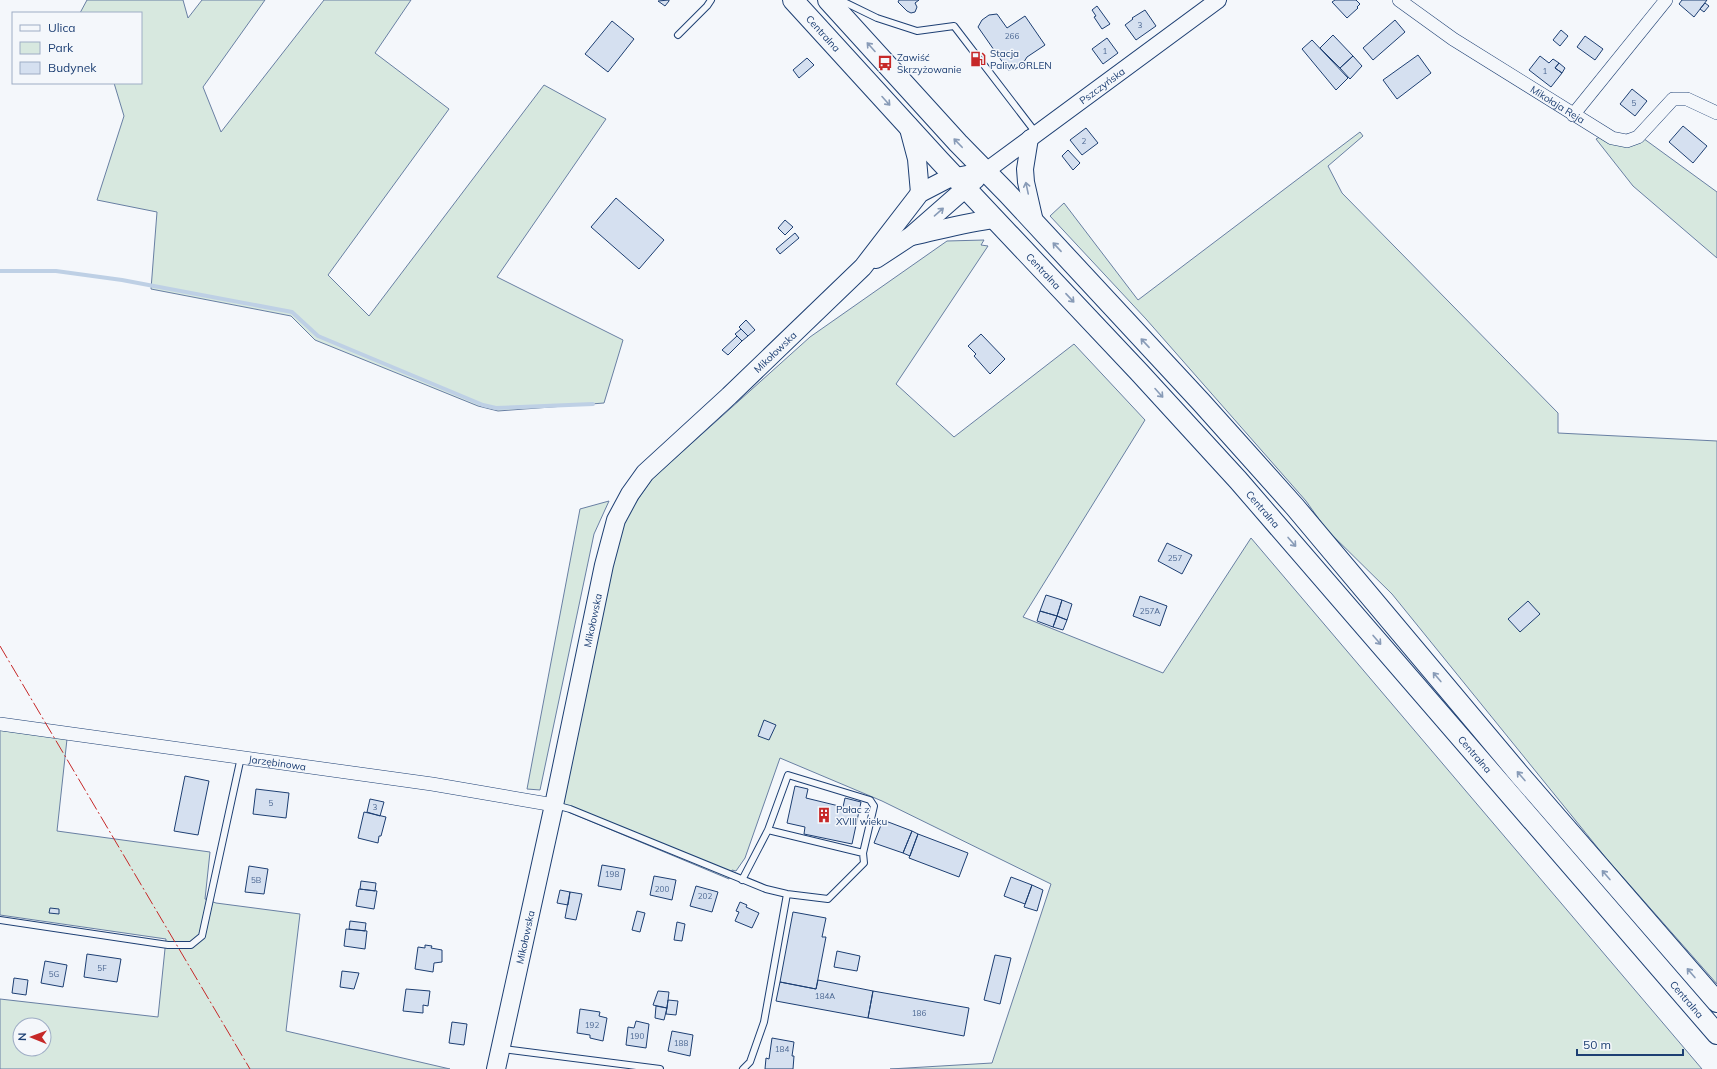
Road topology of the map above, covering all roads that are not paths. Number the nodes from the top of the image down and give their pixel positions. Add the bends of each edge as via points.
1 (711, 0) edge
2 (793, 0) edge
3 (828, 0) edge
4 (840, 0) edge
5 (1218, 0) edge
6 (1399, 0) edge
7 (1666, 0) edge
8 (678, 35) dead end
9 (1717, 113) edge
10 (1573, 115) junction
11 (908, 125) junction
12 (1033, 136) junction
13 (986, 171) junction
14 (961, 182) junction
15 (920, 193) junction
16 (995, 219) junction
17 (1036, 226) junction
18 (911, 236) junction
19 (863, 267) junction
20 (0, 724) edge
21 (241, 758) junction
22 (554, 804) junction
23 (768, 830) junction
24 (863, 853) junction
25 (742, 880) junction
26 (787, 894) junction
27 (0, 920) edge
28 (1717, 1002) edge
29 (1717, 1034) edge
30 (501, 1049) junction
31 (496, 1069) edge
32 (660, 1069) edge
33 (743, 1069) edge

1 - 8 lane
2 -> 11 main road, Centralna
13 -> 3 main road, Centralna
4 - 12 lane via 877,18 917,31 954,26
5 - 12 street, Pszczyńska
6 - 10 street, Mikołaja Reja via 1453,39
7 - 10 street
9 - 10 street, Mikołaja Reja via 1686,99 1673,99 1638,137 1628,141 1612,138
11 - 14 main road, Centralna
11 - 15 main road via 918,159
12 - 13 street, Pszczyńska
17 -> 12 street via 1025,169
13 - 14 main road, Mikołowska
13 - 17 main road, Centralna
14 - 15 main road, Mikołowska via 941,182
14 - 16 main road, Centralna
18 -> 14 main road, Mikołowska
15 - 19 main road, Mikołowska
16 - 18 main road via 970,222
16 -> 29 main road, Centralna via 1140,372 1259,504
28 -> 17 main road, Centralna via 1520,775 1295,507 1201,402
18 - 19 main road, Mikołowska
19 - 22 main road, Mikołowska via 645,473 630,494 616,520 604,565
20 - 21 street, Jarzębinowa
21 - 22 street, Jarzębinowa via 432,784
21 - 27 lane via 202,936 191,945 168,945
22 - 25 lane
22 - 30 main road, Mikołowska
23 - 24 lane
23 - 24 lane via 788,775 870,800 874,806
23 - 25 lane
24 - 26 lane via 864,863 828,898
25 - 26 lane
26 - 33 lane via 764,1022 750,1062
30 - 31 main road, Mikołowska
30 - 32 lane

